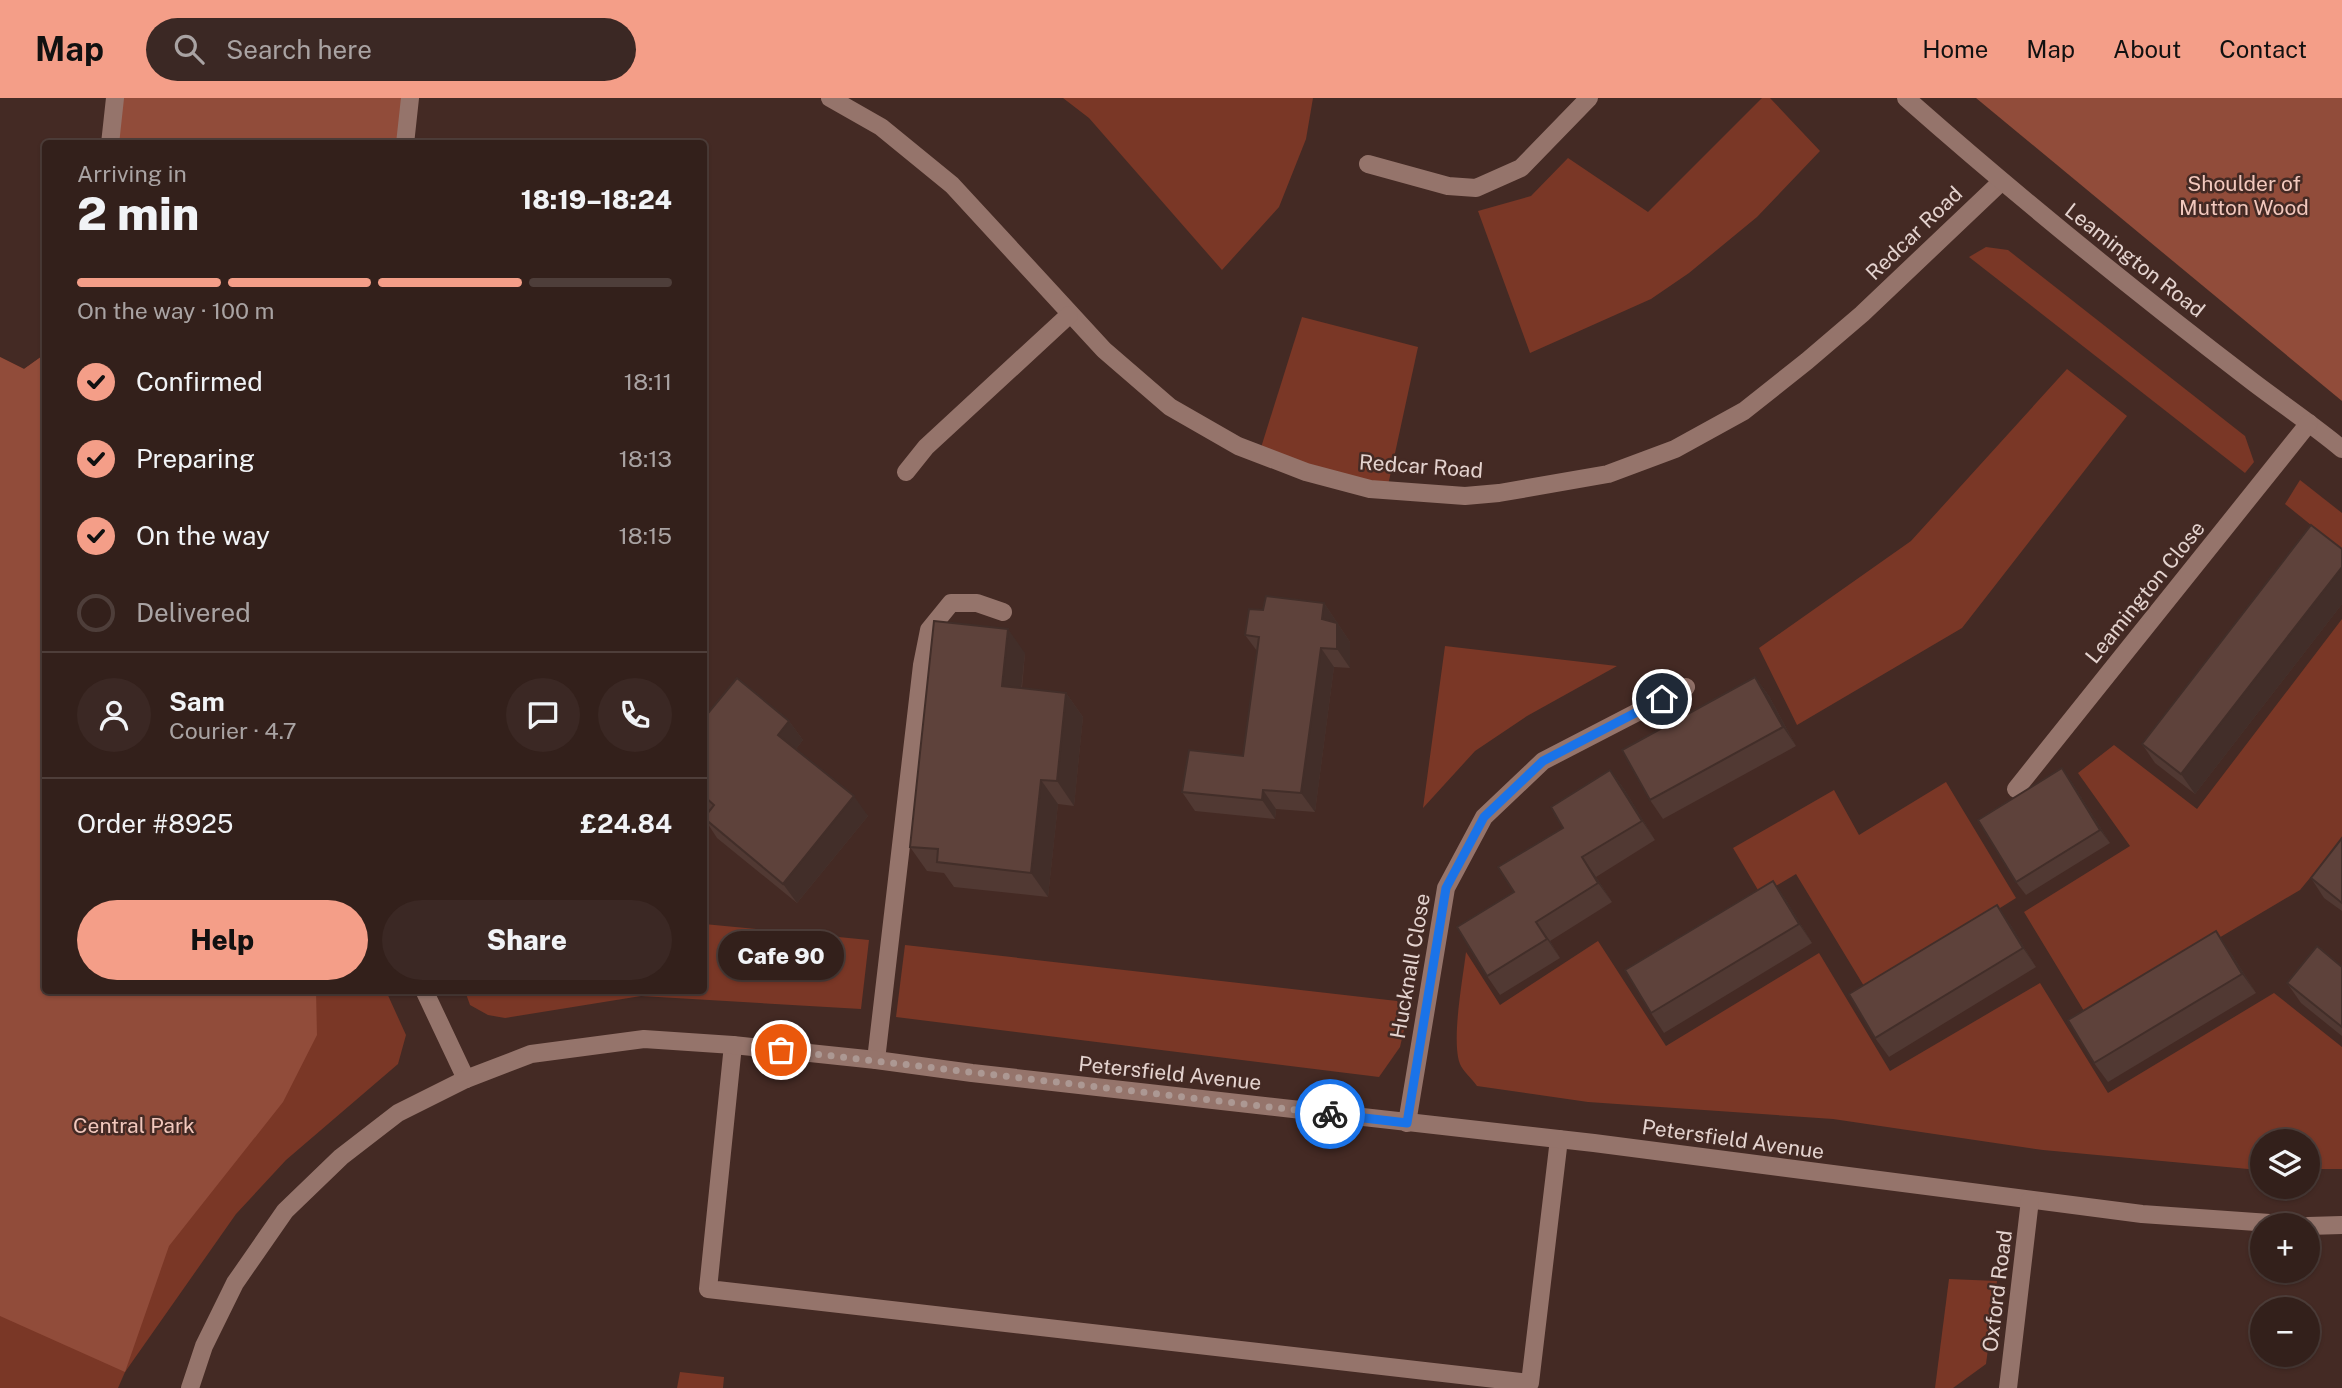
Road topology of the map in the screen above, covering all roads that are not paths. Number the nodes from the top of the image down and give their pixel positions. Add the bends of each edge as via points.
1 (115, 98) edge
2 (410, 98) edge
3 (830, 98) edge
4 (1589, 98) edge
5 (1906, 98) edge
6 (110, 140) edge
7 (405, 140) edge
8 (1368, 164) dead end
9 (2001, 182) junction
10 (1069, 315) junction
11 (2309, 423) junction
12 (2342, 449) edge
13 (906, 472) dead end
14 (1003, 612) dead end
15 (1686, 687) dead end
16 (2016, 789) dead end
17 (426, 994) edge
18 (733, 1045) junction
19 (876, 1060) junction
20 (466, 1079) junction
21 (1407, 1123) junction
22 (1559, 1139) junction
23 (2030, 1200) junction
24 (2250, 1221) edge
25 (2342, 1225) edge
26 (2320, 1226) edge
27 (190, 1388) edge
28 (2008, 1388) edge

1 - 6 street
2 - 7 street
3 - 10 street, Redcar Road via 881,127 952,186
4 - 8 street via 1521,168 1476,188 1448,186
5 - 9 street, Leamington Road
9 - 10 street, Redcar Road via 1862,314 1744,411 1675,449 1608,474 1499,493 1465,496 1370,489 1238,446 1170,407
9 - 11 street, Leamington Road
10 - 13 street via 926,447
11 - 12 street, Leamington Road
11 - 16 street, Leamington Close
14 - 19 street via 977,603 951,603 929,630
15 - 21 street, Hucknall Close via 1543,761 1484,817 1446,888
17 - 20 street
18 - 19 street, Petersfield Avenue
18 - 20 street, Petersfield Avenue via 631,1040 531,1054
18 - 22 street via 709,1289 1516,1381 1530,1382
19 - 21 street, Petersfield Avenue
20 - 27 street, Petersfield Avenue via 398,1113 341,1157 285,1211 235,1283 204,1346
21 - 22 street, Petersfield Avenue
22 - 23 street, Petersfield Avenue
23 - 24 street, Petersfield Avenue
23 - 28 street, Oxford Road
25 - 26 street

